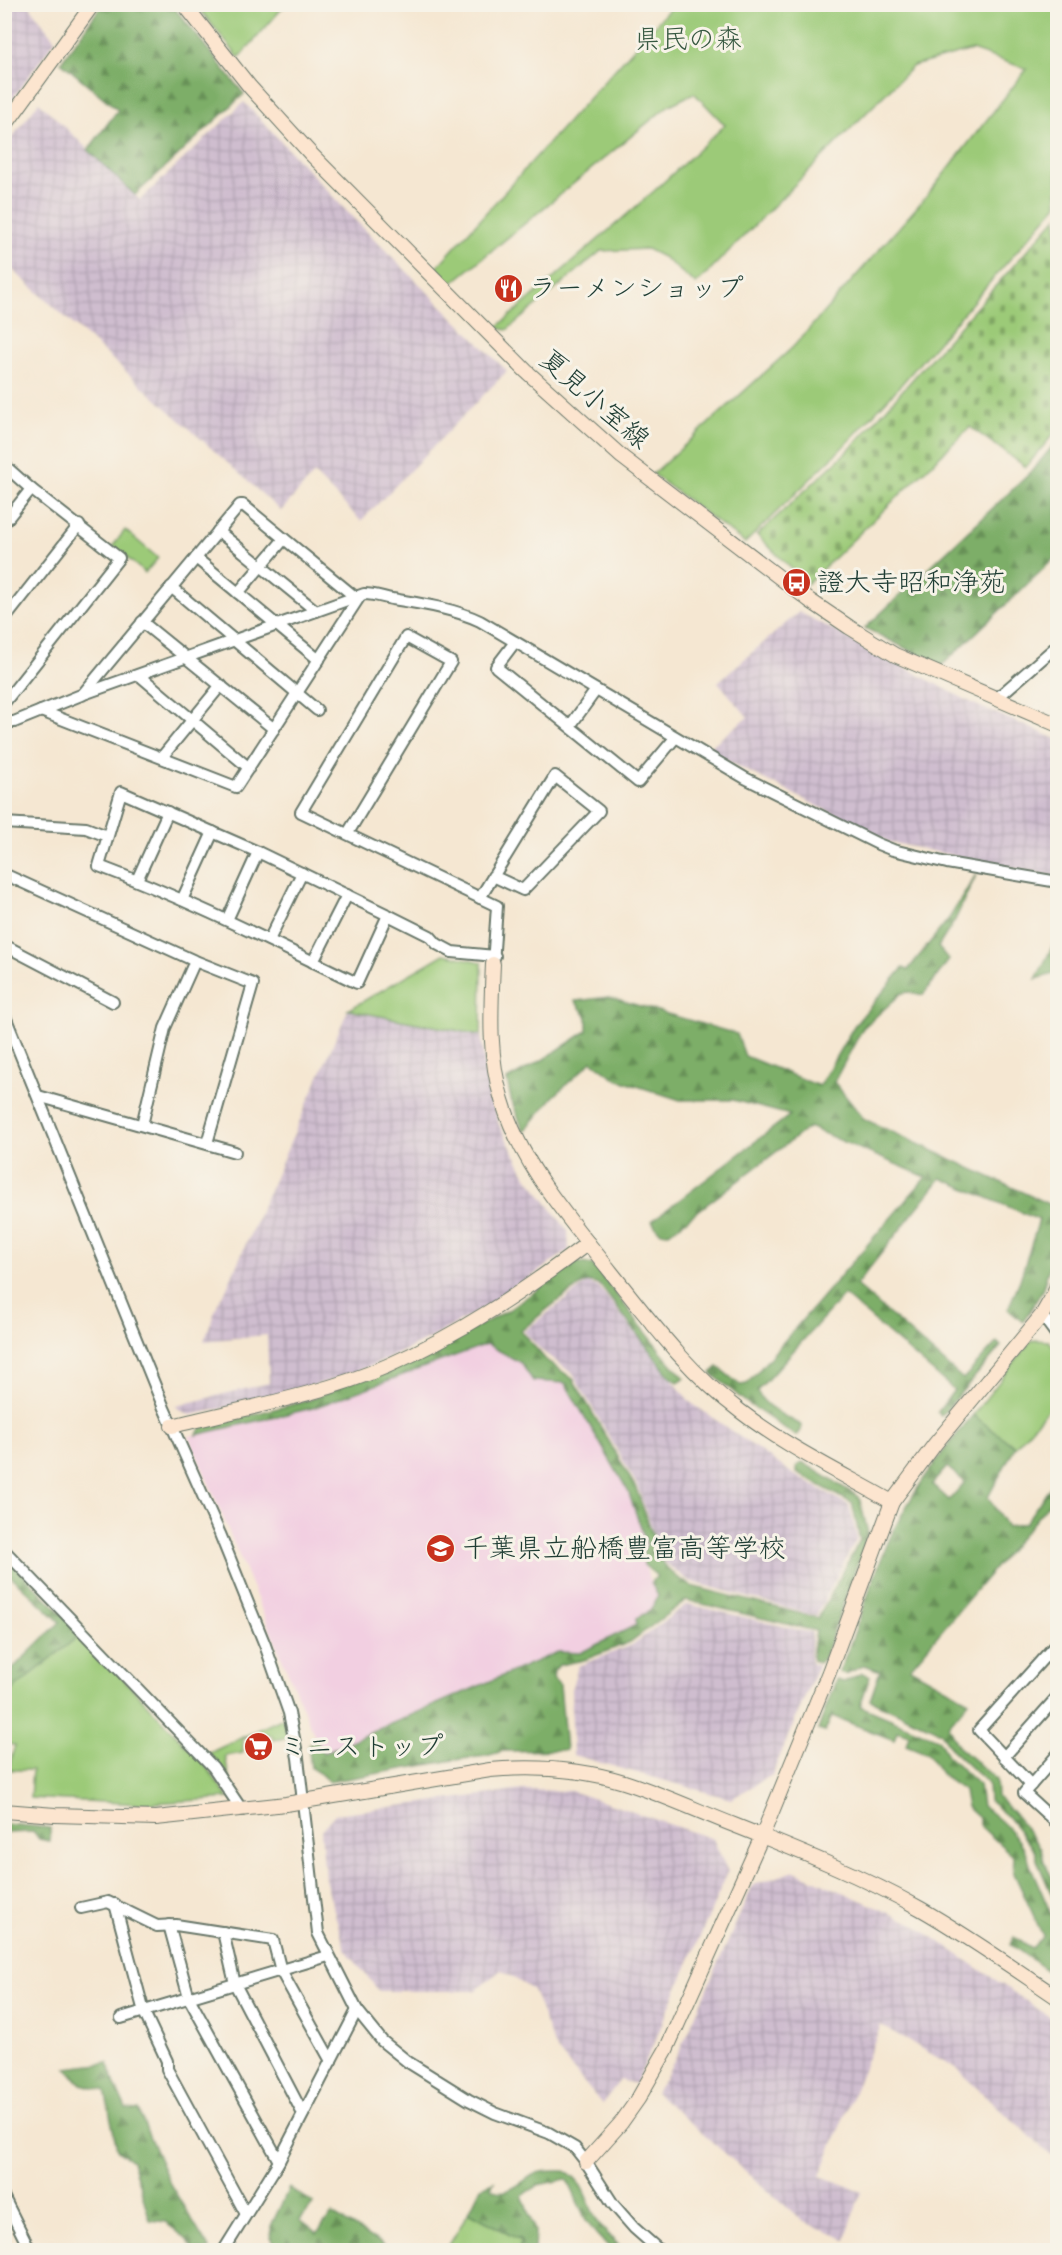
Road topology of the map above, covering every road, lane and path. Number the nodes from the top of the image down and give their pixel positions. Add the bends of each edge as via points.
1 (93, 4) edge
2 (184, 4) edge
3 (4, 127) edge
4 (4, 465) edge
5 (32, 489) junction
6 (4, 523) edge
7 (79, 525) junction
8 (218, 531) junction
9 (284, 539) junction
10 (196, 558) junction
11 (261, 566) junction
12 (171, 587) junction
13 (238, 593) junction
14 (358, 596) junction
15 (316, 611) junction
16 (4, 620) edge
17 (142, 622) junction
18 (276, 626) junction
19 (233, 641) junction
20 (515, 642) junction
21 (1058, 645) edge
22 (187, 657) junction
23 (319, 660) junction
24 (139, 675) junction
25 (221, 685) junction
26 (596, 690) junction
27 (297, 693) junction
28 (81, 695) junction
29 (996, 699) junction
30 (4, 704) edge
31 (317, 710) dead end
32 (41, 711) junction
33 (192, 720) junction
34 (4, 722) edge
35 (1058, 724) edge
36 (570, 726) junction
37 (274, 729) junction
38 (675, 738) junction
39 (162, 757) junction
40 (249, 768) junction
41 (168, 812) junction
42 (4, 823) edge
43 (213, 832) junction
44 (348, 833) junction
45 (107, 836) junction
46 (258, 852) junction
47 (302, 873) junction
48 (4, 874) edge
49 (493, 876) junction
50 (136, 880) junction
51 (1058, 882) edge
52 (346, 895) junction
53 (480, 898) junction
54 (182, 900) junction
55 (388, 915) junction
56 (227, 920) junction
57 (269, 940) junction
58 (4, 945) edge
59 (494, 960) junction
60 (195, 961) junction
61 (313, 962) junction
62 (113, 1002) dead end
63 (4, 1014) edge
64 (38, 1096) junction
65 (142, 1125) junction
66 (207, 1143) junction
67 (235, 1152) dead end
68 (588, 1243) junction
69 (1058, 1283) edge
70 (1042, 1315) junction
71 (1058, 1336) edge
72 (172, 1426) junction
73 (892, 1502) junction
74 (4, 1550) edge
75 (1058, 1642) edge
76 (1058, 1696) edge
77 (1058, 1754) edge
78 (1004, 1757) junction
79 (1031, 1785) junction
80 (303, 1801) junction
81 (242, 1810) junction
82 (4, 1811) edge
83 (1058, 1824) edge
84 (762, 1836) junction
85 (115, 1904) junction
86 (81, 1908) dead end
87 (169, 1925) junction
88 (223, 1932) junction
89 (328, 1956) junction
90 (281, 1971) junction
91 (235, 1984) junction
92 (189, 1998) junction
93 (1058, 1998) edge
94 (357, 2010) junction
95 (144, 2012) junction
96 (121, 2018) dead end
97 (331, 2061) junction
98 (303, 2114) junction
99 (279, 2161) junction
100 (586, 2162) junction
101 (4, 2198) edge
102 (246, 2214) junction
103 (30, 2250) edge
104 (224, 2250) edge
105 (659, 2250) edge

1 - 3 street
2 - 29 street, 夏見小室線 via 309,153 526,371 622,457 849,627 895,655
4 - 5 street
5 - 6 street
5 - 7 street
7 - 16 street
7 - 30 street via 119,558
8 - 9 street via 243,505
8 - 10 street
8 - 11 street
9 - 11 street
9 - 14 street
10 - 12 street
10 - 13 street
11 - 13 street
11 - 15 street
12 - 17 street
12 - 19 street
13 - 18 street
14 - 15 street
14 - 20 street via 373,594 448,609 480,621
14 - 23 street
15 - 18 street
17 - 22 street
17 - 28 street
18 - 19 street
18 - 23 street
19 - 22 street
19 - 27 street
20 - 26 street
20 - 36 street via 496,667
21 - 29 street
22 - 24 street
22 - 25 street
23 - 27 street
24 - 28 street
24 - 33 street
25 - 33 street
25 - 37 street
26 - 36 street
26 - 38 street
27 - 31 street
27 - 37 street
28 - 32 street
29 - 35 street, 夏見小室線
32 - 34 street
32 - 39 street
33 - 39 street
33 - 40 street
36 - 38 street via 638,782
37 - 40 street
38 - 51 street via 745,778 893,850
39 - 40 street via 236,787
41 - 43 street
41 - 45 street via 121,792
41 - 50 street
42 - 45 street via 76,827
43 - 46 street
43 - 54 street
44 - 44 street via 301,812 406,636 451,662
44 - 53 street
45 - 50 street via 99,866
46 - 47 street
46 - 56 street
47 - 52 street
47 - 57 street
48 - 60 street
49 - 49 street via 555,776 599,811 523,890
49 - 53 street
50 - 54 street
52 - 55 street
52 - 61 street
53 - 59 street via 497,906
54 - 56 street
55 - 59 street via 452,952
55 - 61 street via 357,983
56 - 57 street
57 - 61 street
58 - 62 street
59 - 68 street via 491,1039 502,1100 533,1168
60 - 65 street via 165,1028
60 - 66 street via 253,984
63 - 64 street
64 - 65 street
64 - 72 street
65 - 66 street
66 - 67 street
68 - 72 street via 501,1305 385,1366 309,1393
68 - 73 street via 674,1351 716,1392 768,1431
69 - 70 street
70 - 71 street
70 - 73 street via 935,1443
72 - 80 street via 282,1690 294,1734
73 - 84 street
74 - 81 street via 213,1767
75 - 78 street via 979,1730
76 - 78 street
77 - 79 street
78 - 79 street
79 - 83 street via 1024,1793
80 - 81 street
80 - 84 street via 490,1770 551,1769 624,1782
80 - 89 street via 318,1934
81 - 82 street via 156,1818
84 - 93 street via 880,1887 962,1933
84 - 100 street via 652,2076 621,2123
85 - 86 street
85 - 87 street via 157,1926
85 - 95 street
87 - 88 street
87 - 92 street
88 - 90 street via 273,1940
88 - 91 street
89 - 90 street
89 - 94 street
90 - 91 street
90 - 97 street
91 - 92 street
91 - 98 street
92 - 95 street
92 - 99 street
94 - 97 street
94 - 100 street via 382,2041 408,2062 469,2100 565,2141
95 - 96 street
95 - 102 street via 167,2069
97 - 98 street
98 - 99 street
99 - 102 street
100 - 105 street via 613,2205
101 - 103 street
102 - 104 street

